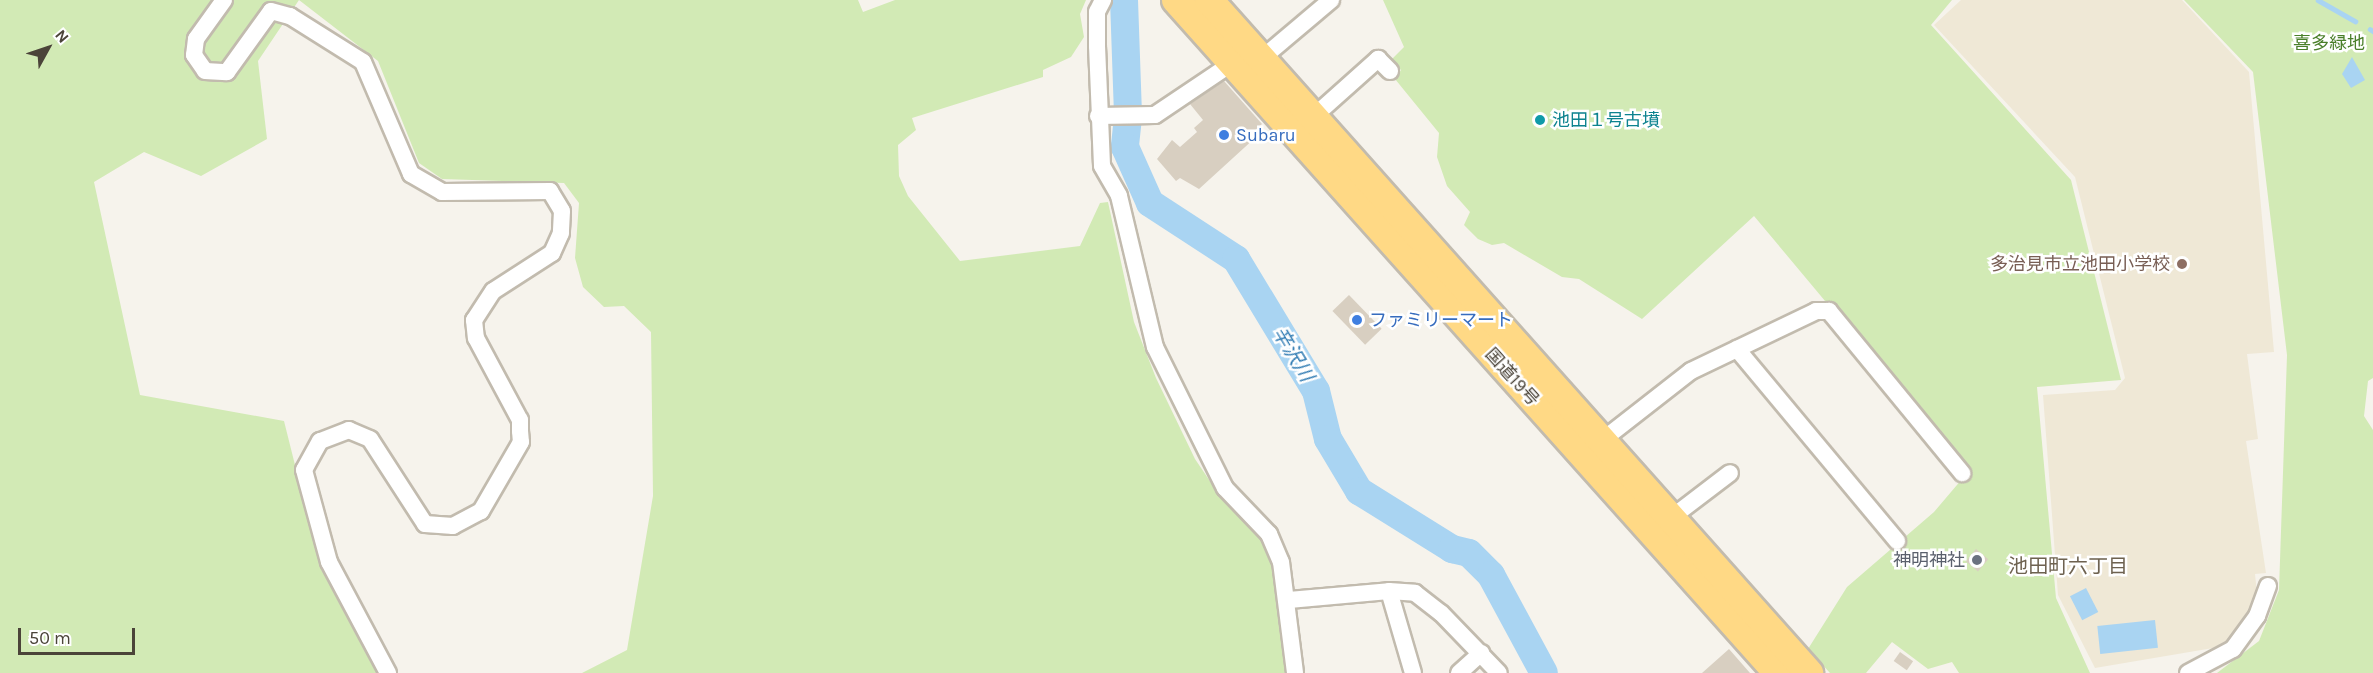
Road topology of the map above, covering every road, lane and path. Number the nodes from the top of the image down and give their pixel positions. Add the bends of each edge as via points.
1 (224, 0) edge
2 (1103, 0) edge
3 (1176, 0) edge
4 (1209, 0) edge
5 (1331, 0) edge
6 (1260, 60) junction
7 (1231, 64) junction
8 (1390, 71) dead end
9 (1105, 116) junction
10 (1312, 118) junction
11 (1737, 349) junction
12 (1600, 442) junction
13 (1730, 473) dead end
14 (1962, 473) dead end
15 (1671, 518) junction
16 (1896, 541) dead end
17 (2268, 586) dead end
18 (1389, 591) junction
19 (1289, 600) junction
20 (1481, 654) junction
21 (388, 673) edge
22 (1295, 673) edge
23 (1413, 673) edge
24 (1459, 673) edge
25 (1499, 673) edge
26 (1778, 673) edge
27 (1809, 673) edge
28 (2188, 673) edge

1 - 21 street via 196,39 194,56 205,71 227,72 271,11 290,16 363,62 411,174 442,192 550,191 562,211 561,233 552,253 493,291 474,320 476,338 520,420 521,442 481,511 453,526 425,524 370,439 349,430 321,441 304,470 329,562
2 - 9 street via 1097,12
3 - 7 highway, 国道19号
4 - 6 highway, 国道19号
5 - 6 street
6 - 10 highway, 国道19号
7 - 9 street via 1147,116
7 - 26 highway, 国道19号
8 - 10 street via 1378,59
9 - 19 street via 1102,166 1119,196 1155,347 1225,488 1269,534
10 - 12 highway, 国道19号
11 - 12 street via 1691,371
11 - 14 street via 1816,311 1829,311
11 - 16 street
12 - 15 highway, 国道19号
13 - 15 street
15 - 27 highway, 国道19号
17 - 28 street via 2257,616 2232,649
18 - 19 street
18 - 20 street via 1415,593 1452,622
18 - 23 street
19 - 22 street
20 - 24 street
20 - 25 street

